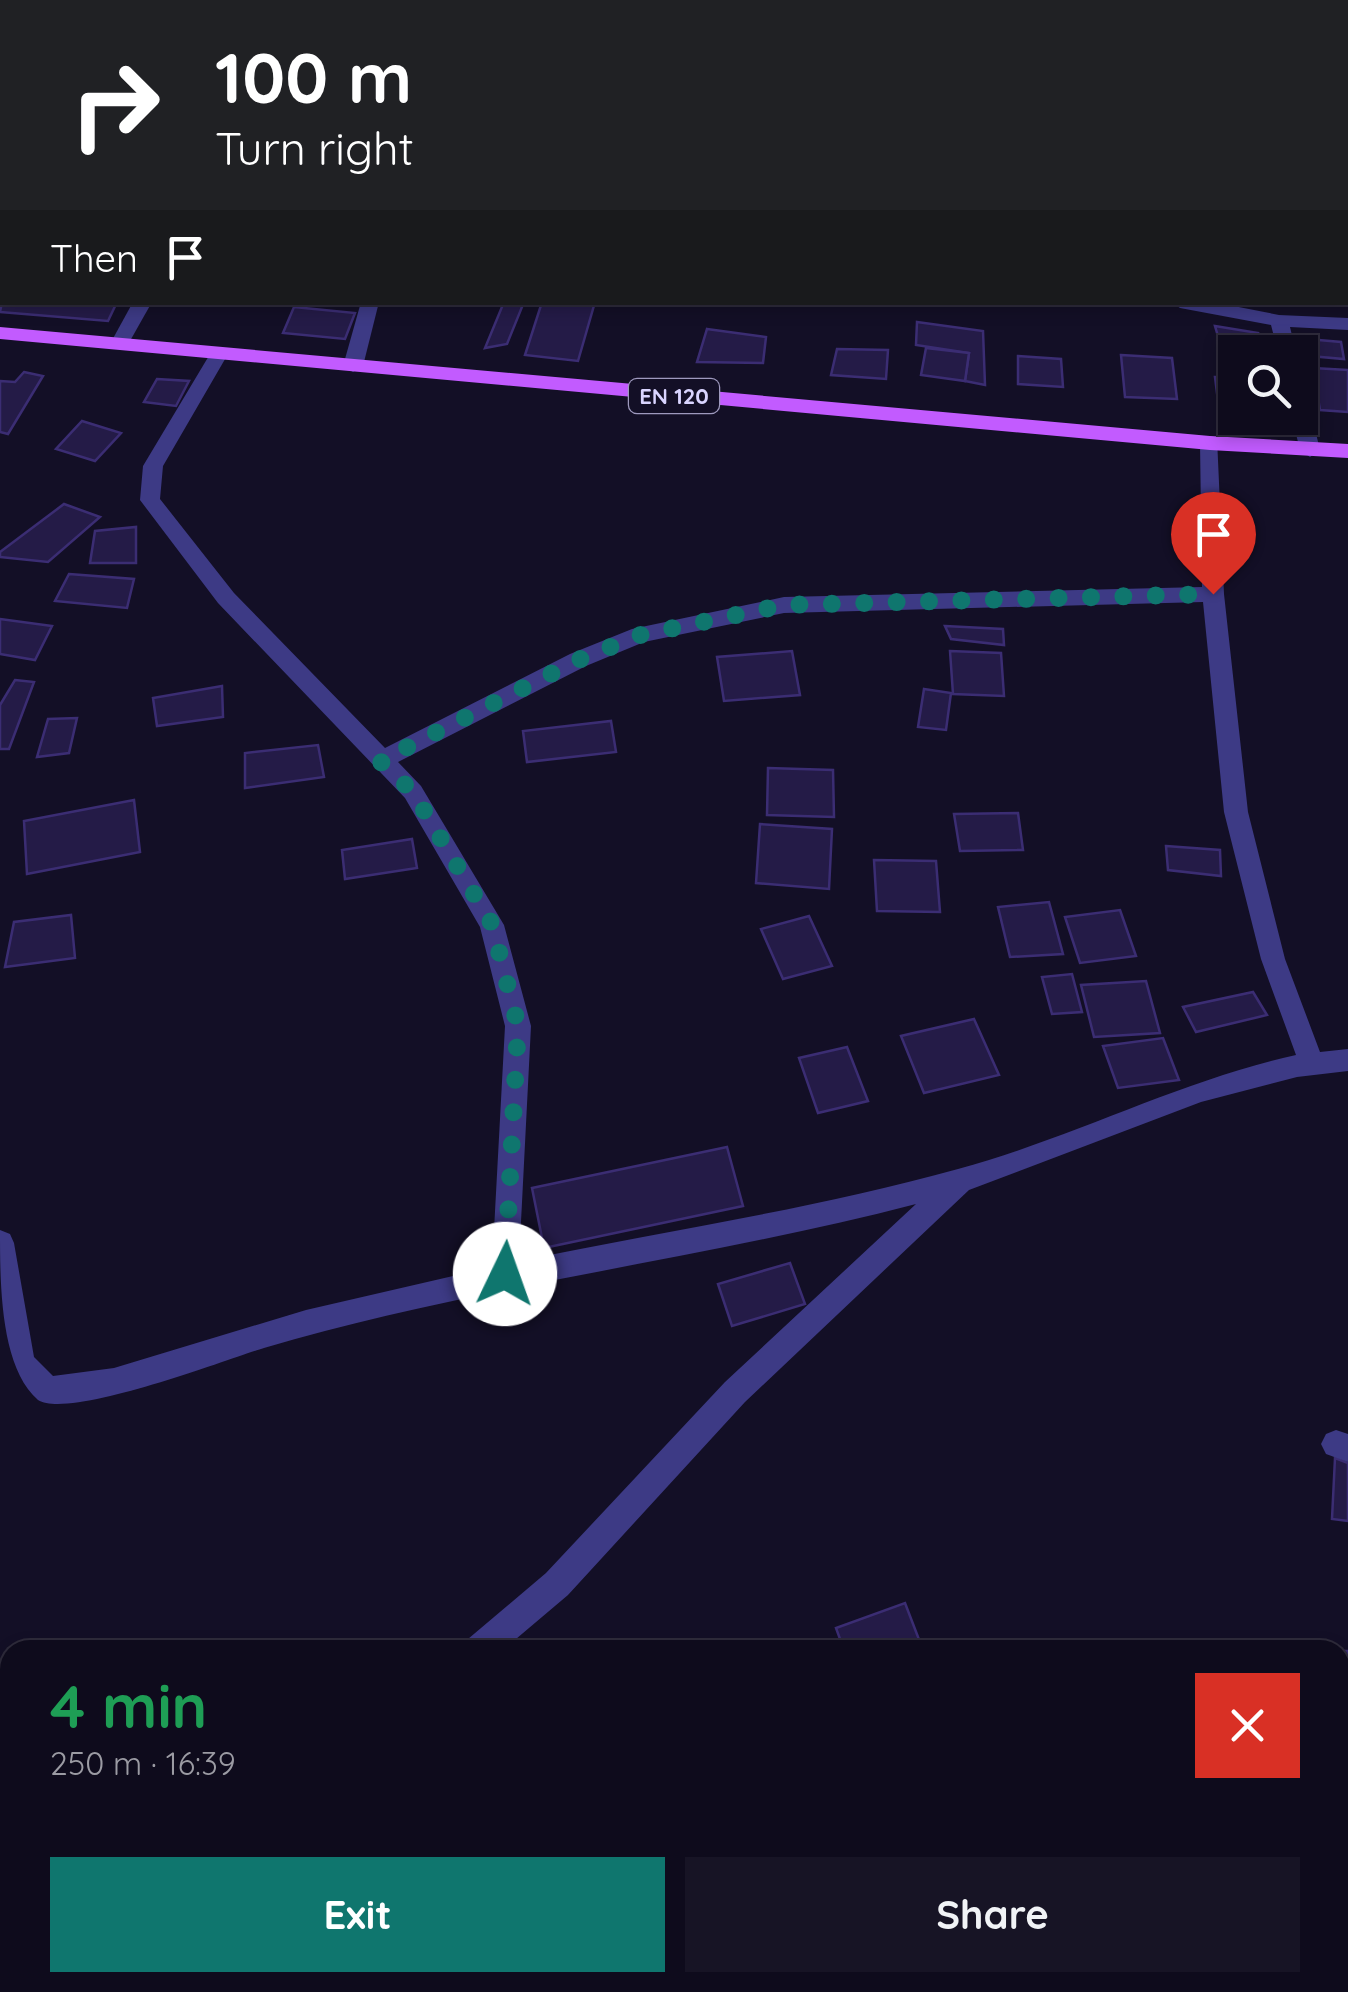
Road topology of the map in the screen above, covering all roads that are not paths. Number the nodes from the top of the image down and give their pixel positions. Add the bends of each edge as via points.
1 (141, 305) edge
2 (369, 305) edge
3 (1196, 305) edge
4 (1279, 321) junction
5 (1348, 324) edge
6 (0, 333) edge
7 (1283, 335) edge
8 (119, 344) junction
9 (220, 354) junction
10 (353, 366) junction
11 (1306, 435) edge
12 (1210, 443) junction
13 (1310, 450) junction
14 (1348, 451) edge
15 (1213, 594) junction
16 (380, 761) junction
17 (1348, 1060) edge
18 (1311, 1062) junction
19 (960, 1181) junction
20 (0, 1243) edge
21 (505, 1274) junction
22 (491, 1640) edge

1 - 8 street
2 - 10 street
3 - 4 street
4 - 5 street
4 - 7 street
6 - 8 main road, EN 120
8 - 9 main road, EN 120
9 - 10 main road, EN 120
9 - 16 street via 153,466 150,500 226,598
10 - 12 main road, EN 120
11 - 13 street
12 - 13 main road, EN 120
12 - 15 street
13 - 14 main road, EN 120
15 - 16 street via 784,605 640,635
15 - 18 street via 1236,812 1273,959
16 - 21 street via 413,792 492,924 518,1026
17 - 18 street
18 - 19 street via 1208,1087 1058,1150
19 - 21 street
19 - 22 street via 736,1392 556,1584
20 - 21 street via 21,1364 47,1390 87,1390 288,1327

